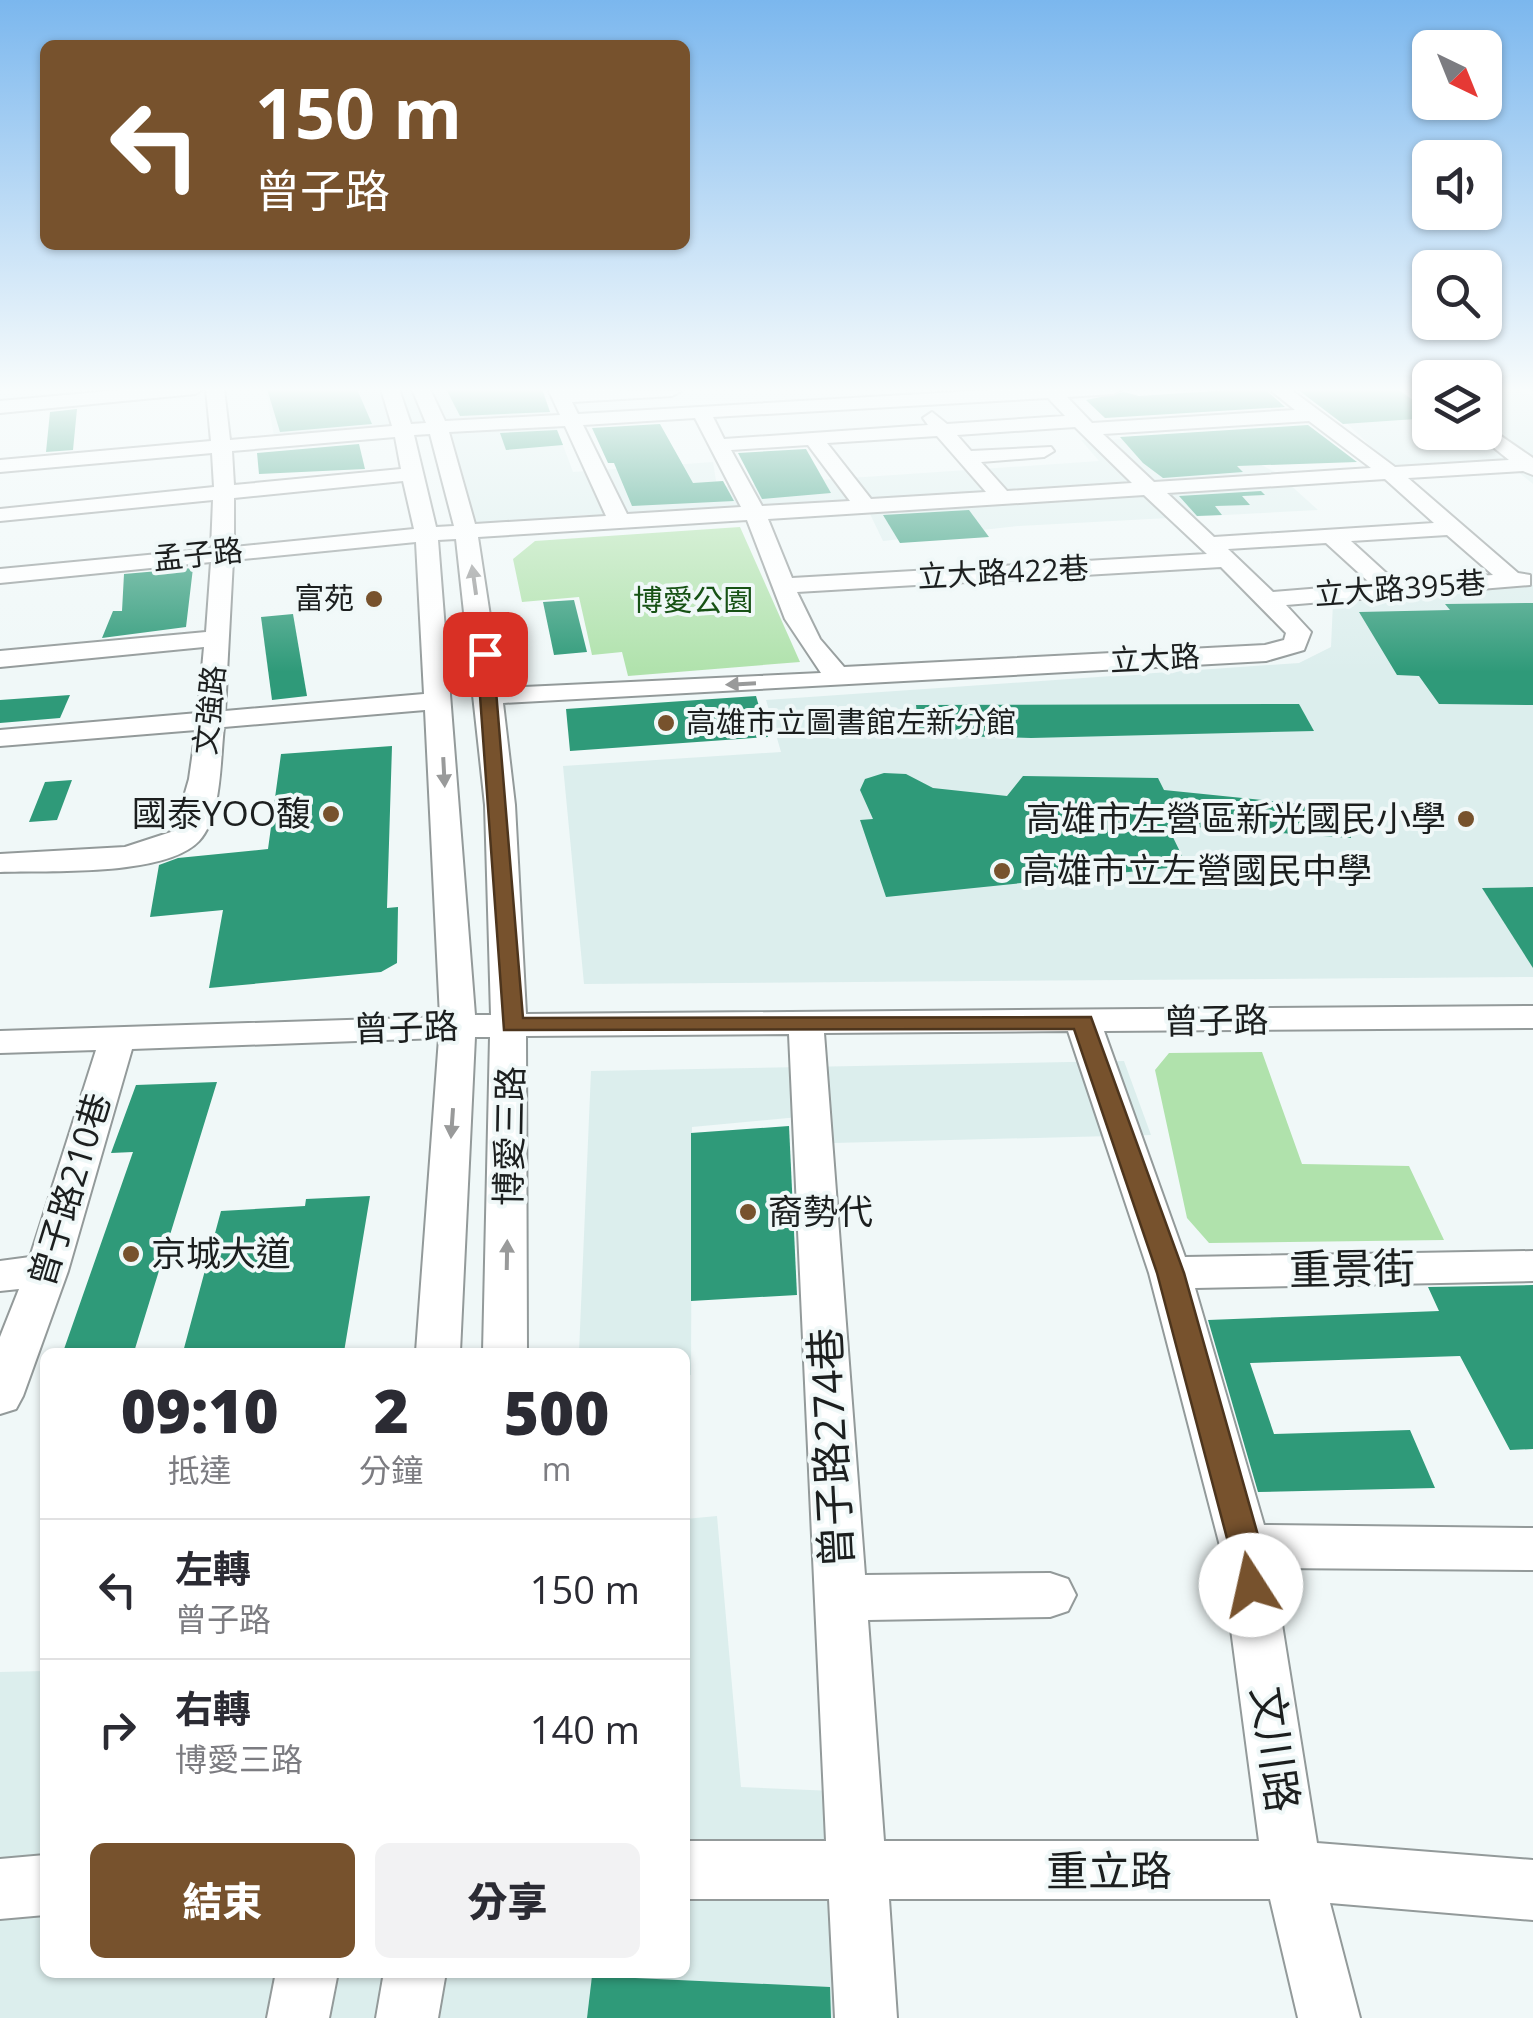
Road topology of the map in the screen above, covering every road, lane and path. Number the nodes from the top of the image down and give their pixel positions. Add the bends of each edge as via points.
1 (222, 483) edge
2 (455, 483) edge
3 (600, 483) edge
4 (738, 483) edge
5 (847, 483) edge
6 (989, 483) edge
7 (1140, 483) edge
8 (1219, 483) edge
9 (1402, 483) edge
10 (412, 484) joint
11 (1145, 488) junction
12 (1001, 497) junction
13 (224, 501) junction
14 (864, 506) junction
15 (754, 512) junction
16 (1296, 514) dead end
17 (0, 516) edge
18 (619, 521) junction
19 (1452, 528) junction
20 (467, 530) junction
21 (427, 534) junction
22 (1325, 536) junction
23 (222, 552) junction
24 (1214, 552) junction
25 (0, 576) edge
26 (1523, 580) edge
27 (783, 586) junction
28 (1390, 590) junction
29 (1268, 599) junction
30 (217, 638) junction
31 (0, 659) edge
32 (837, 674) junction
33 (491, 696) junction
34 (440, 701) junction
35 (210, 724) junction
36 (0, 738) edge
37 (0, 862) edge
38 (1533, 1017) edge
39 (1083, 1022) junction
40 (512, 1025) junction
41 (806, 1025) junction
42 (458, 1026) junction
43 (116, 1040) junction
44 (0, 1042) edge
45 (1533, 1266) edge
46 (48, 1271) junction
47 (1170, 1273) junction
48 (0, 1276) edge
49 (438, 1348) edge
50 (505, 1348) edge
51 (0, 1396) edge
52 (1245, 1546) junction
53 (1533, 1548) edge
54 (1050, 1596) dead end
55 (840, 1598) junction
56 (690, 1870) edge
57 (1292, 1870) junction
58 (856, 1872) junction
59 (40, 1885) edge
60 (0, 1889) edge
61 (1533, 1890) edge
62 (306, 1978) edge
63 (414, 1978) edge
64 (298, 2018) edge
65 (407, 2018) edge
66 (866, 2018) edge
67 (1329, 2018) edge

1 - 13 street, 文強路
2 - 20 street, 博愛三路
3 - 18 street
4 - 15 street
5 - 14 street
6 - 12 street
7 - 11 street, 立大路
8 - 11 street, 孟子路
9 - 19 street
10 - 13 street
10 - 21 street, 博愛三路
11 - 12 street, 孟子路
11 - 24 street, 立大路
12 - 14 street, 孟子路
13 - 17 street
13 - 23 street, 文強路
14 - 15 street, 孟子路
15 - 18 street, 孟子路
15 - 27 street
16 - 22 street
18 - 20 street, 孟子路
19 - 22 street, 立大路422巷
19 - 26 street
20 - 21 street, 孟子路
33 -> 20 street, 博愛三路
21 - 23 street, 孟子路
21 - 34 street, 博愛三路
22 - 24 street, 立大路422巷
22 - 28 street
23 - 25 street, 孟子路
23 - 30 street, 文強路
24 - 27 street, 立大路422巷
24 - 29 street, 立大路
26 - 28 street, 立大路395巷
27 - 32 street via 820,657
28 - 29 street, 立大路395巷
29 - 32 street, 立大路 via 1298,632 1295,646 1266,653
30 - 31 street
30 - 35 street, 文強路
32 -> 33 street via 824,681
33 - 40 street, 博愛三路
34 - 35 street
34 -> 42 street, 博愛三路
35 - 36 street
35 - 37 street, 文強路 via 197,818 176,844 156,852
38 - 39 street, 曾子路
39 - 41 street, 曾子路
39 - 47 street, 文川路
40 - 41 street, 曾子路
40 - 42 street, 曾子路
50 -> 40 street, 博愛三路
41 - 55 street, 曾子路274巷
42 - 43 street, 曾子路
42 -> 49 street, 博愛三路
43 - 44 street, 曾子路
43 - 46 street, 曾子路210巷
45 - 47 street, 重景街
46 - 48 street
46 - 51 street, 曾子路210巷
47 - 52 street, 文川路
52 - 53 street
52 - 57 street, 文川路
54 - 55 street
55 - 58 street, 曾子路274巷
56 - 58 street, 重立路
57 - 58 street, 重立路
57 - 61 street, 重立路
57 - 67 street, 文川路
58 - 66 street, 曾子路274巷
59 - 60 street
62 - 64 street
63 - 65 street

